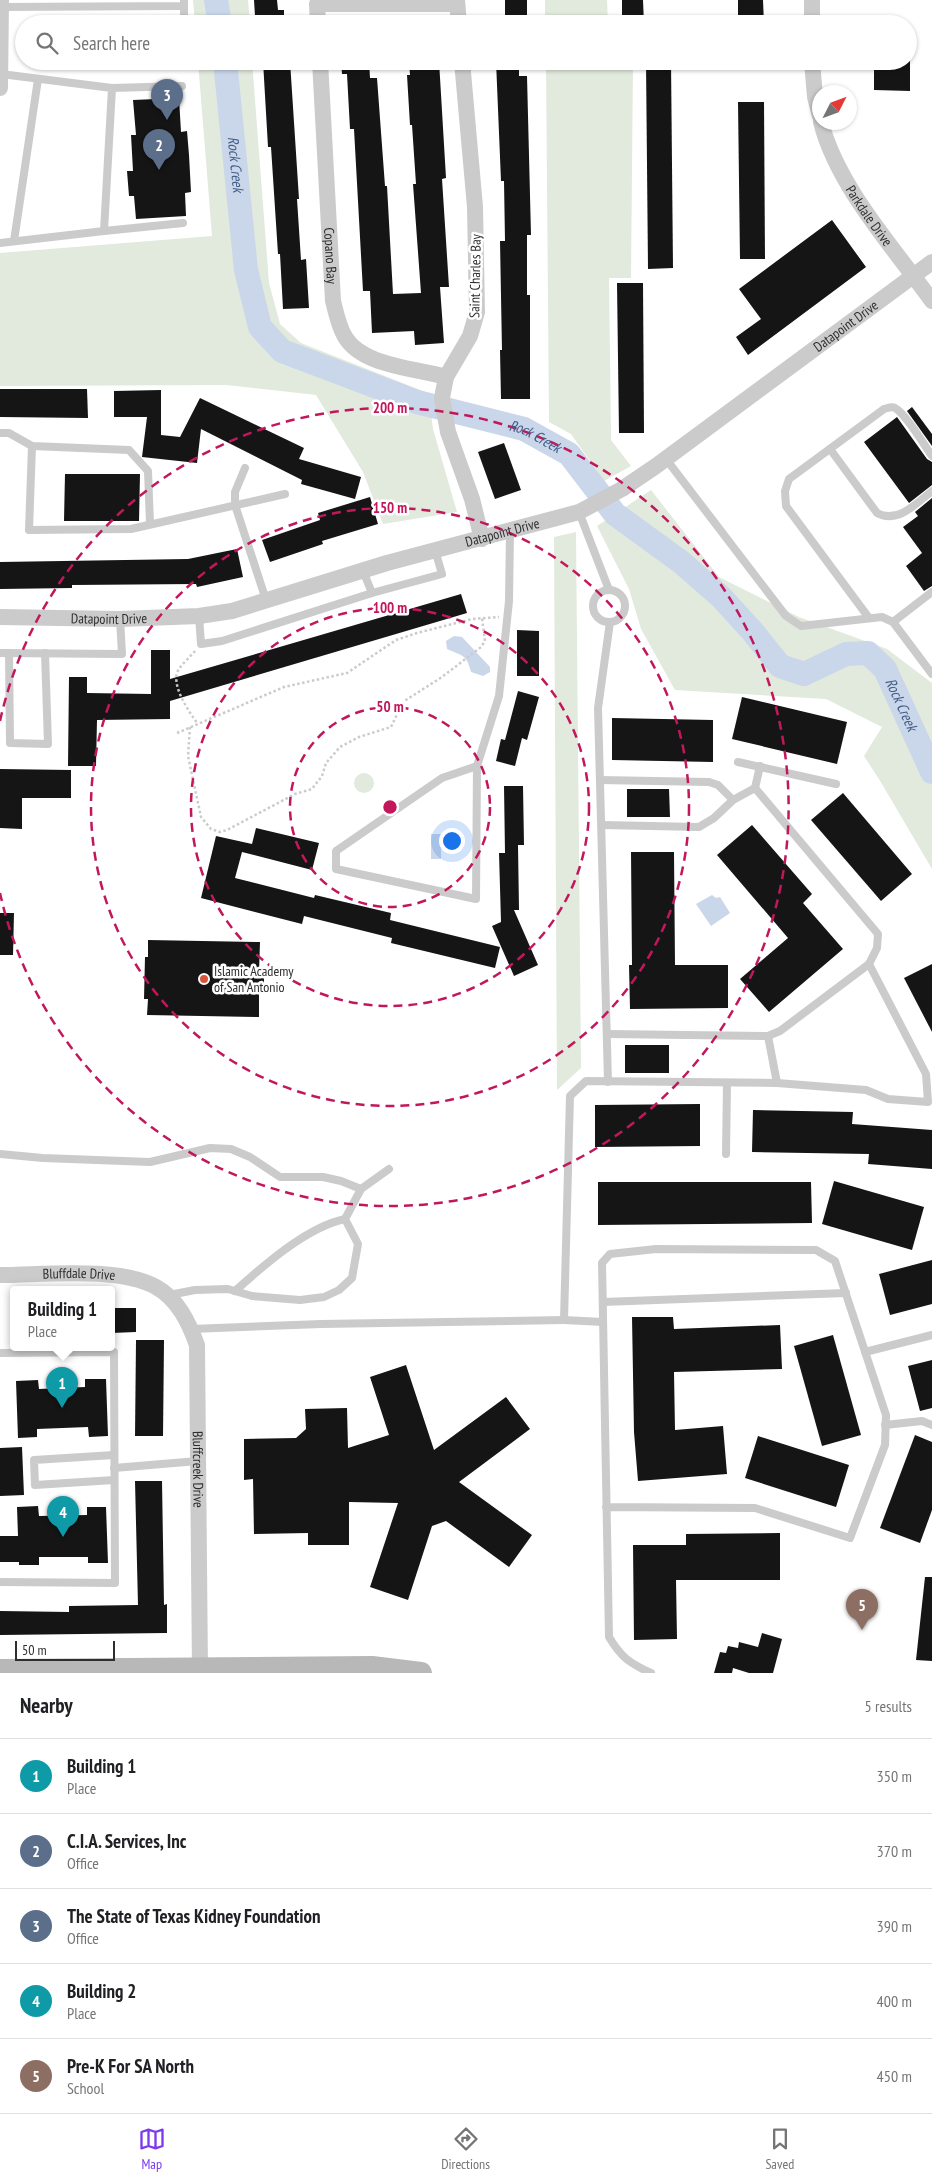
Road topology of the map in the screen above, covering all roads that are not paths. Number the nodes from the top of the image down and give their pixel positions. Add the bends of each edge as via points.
1 (1, 0) edge
2 (812, 0) edge
3 (457, 2) edge
4 (184, 3) edge
5 (37, 4) edge
6 (1, 7) edge
7 (318, 15) edge
8 (458, 15) edge
9 (812, 15) edge
10 (320, 70) edge
11 (463, 70) edge
12 (813, 70) edge
13 (1, 74) edge
14 (38, 79) junction
15 (814, 85) edge
16 (182, 86) dead end
17 (0, 88) edge
18 (112, 88) junction
19 (824, 130) edge
20 (183, 224) dead end
21 (104, 231) junction
22 (14, 241) junction
23 (0, 243) edge
24 (932, 262) edge
25 (914, 275) junction
26 (932, 300) edge
27 (446, 377) junction
28 (0, 433) edge
29 (32, 446) junction
30 (830, 449) junction
31 (932, 456) edge
32 (666, 459) junction
33 (244, 468) dead end
34 (932, 491) edge
35 (285, 494) dead end
36 (235, 505) junction
37 (584, 510) junction
38 (150, 524) junction
39 (510, 531) junction
40 (482, 539) junction
41 (435, 550) junction
42 (364, 571) junction
43 (609, 590) junction
44 (932, 592) edge
45 (372, 593) junction
46 (266, 600) junction
47 (199, 616) junction
48 (0, 617) edge
49 (869, 618) junction
50 (120, 619) junction
51 (610, 622) junction
52 (893, 622) junction
53 (0, 653) edge
54 (9, 653) junction
55 (45, 654) junction
56 (932, 674) edge
57 (738, 762) dead end
58 (477, 766) junction
59 (760, 766) junction
60 (600, 780) junction
61 (836, 784) dead end
62 (755, 788) junction
63 (733, 800) junction
64 (602, 825) junction
65 (869, 964) junction
66 (607, 1034) junction
67 (768, 1036) junction
68 (608, 1082) junction
69 (727, 1082) junction
70 (776, 1083) junction
71 (930, 1102) edge
72 (0, 1154) edge
73 (726, 1154) dead end
74 (389, 1169) dead end
75 (361, 1189) junction
76 (345, 1219) junction
77 (0, 1275) edge
78 (161, 1291) junction
79 (235, 1291) junction
80 (846, 1294) junction
81 (603, 1302) junction
82 (564, 1320) junction
83 (603, 1322) junction
84 (191, 1329) junction
85 (932, 1335) edge
86 (865, 1352) junction
87 (0, 1353) edge
88 (885, 1425) junction
89 (932, 1425) edge
90 (114, 1455) junction
91 (198, 1461) junction
92 (114, 1468) junction
93 (114, 1480) junction
94 (606, 1507) junction
95 (0, 1582) edge
96 (0, 1670) edge
97 (200, 1670) edge
98 (156, 1671) edge
99 (89, 1672) edge
100 (421, 1673) edge
101 (651, 1673) edge

1 - 6 street
2 - 9 street
3 - 7 street via 317,4
3 - 8 street
4 - 5 lane
5 - 6 lane
6 - 13 street
10 - 27 street, Copano Bay via 333,301 341,328 349,343 375,360
11 - 27 street, Saint Charles Bay via 475,207 477,312 470,336
12 - 15 street
13 - 14 lane
13 - 17 street
14 - 18 lane
14 - 22 lane
16 - 18 lane
18 - 21 lane
19 - 25 street, Parkdale Drive via 842,177
20 - 21 lane
21 - 22 lane
22 - 23 lane
24 - 25 street, Datapoint Drive
25 - 26 street, Parkdale Drive
25 - 32 street, Datapoint Drive
27 - 40 street, Saint Charles Bay via 442,398 445,418
28 - 29 lane via 10,433
29 - 38 lane via 129,450 148,471
29 - 38 lane via 29,530 131,529
30 - 31 lane via 890,407 896,408
30 - 34 lane via 877,513 885,517 896,517
30 - 49 lane via 789,479 785,490 786,506
32 - 37 street, Datapoint Drive
32 - 49 lane via 786,616 801,626
33 - 36 lane via 234,492
35 - 36 lane
36 - 38 lane
36 - 46 lane
37 - 39 street, Datapoint Drive
37 - 43 lane
39 - 40 street, Datapoint Drive
39 - 58 lane via 507,617 499,696
40 - 41 street, Datapoint Drive
41 - 42 street, Datapoint Drive
41 - 45 lane via 442,574
42 - 45 lane
42 - 46 street, Datapoint Drive
43 - 51 lane via 619,593 626,608 621,618
43 - 51 lane via 598,594 593,604 596,615
44 - 52 lane
45 - 47 lane via 222,641 201,644
46 - 47 street, Datapoint Drive via 232,611
47 - 50 street, Datapoint Drive
48 - 50 street, Datapoint Drive
49 - 52 lane via 882,617
50 - 55 lane via 122,654
51 - 60 lane via 598,708
52 - 56 lane
53 - 54 lane
54 - 55 lane
54 - 55 lane via 10,743 48,744
57 - 59 lane
58 - 58 lane via 442,778 336,851 336,869 476,899
59 - 61 lane
59 - 62 lane
60 - 63 lane via 709,782 718,785
60 - 64 lane
62 - 63 lane
62 - 65 lane via 878,934 877,948
63 - 64 lane via 699,827
64 - 66 lane
65 - 67 lane via 780,1031
65 - 71 lane via 926,1074
66 - 67 lane
66 - 68 lane
67 - 70 lane
68 - 69 lane
68 - 82 lane via 586,1081 570,1096
69 - 70 lane
69 - 73 lane
70 - 71 lane via 866,1090 888,1099
72 - 75 lane via 150,1162 210,1148 231,1149 280,1177 323,1177
74 - 75 lane
75 - 76 lane
76 - 79 lane via 332,1222 302,1239
76 - 79 lane via 358,1244 352,1278 340,1290 324,1297 300,1300 252,1296
77 - 78 street, Bluffdale Drive via 105,1274 134,1279
78 - 79 lane
78 - 84 street, Bluffcreek Drive via 183,1312
80 - 81 lane
80 - 81 lane via 835,1261 816,1250 656,1250 610,1254 602,1263
80 - 86 lane
81 - 83 lane
82 - 83 lane
82 - 84 lane
83 - 94 lane
84 - 91 street, Bluffcreek Drive via 197,1345
85 - 86 lane
86 - 88 lane via 886,1415
87 - 90 lane via 114,1352
88 - 89 lane via 922,1421
88 - 94 lane via 885,1445 850,1538 755,1508
90 - 92 lane
90 - 93 lane via 34,1460 35,1486
91 - 92 lane
91 - 97 street, Bluffcreek Drive
92 - 93 lane
93 - 95 lane via 115,1583
94 - 101 lane via 609,1637 619,1654
96 - 99 street
97 - 98 street
97 - 100 street via 372,1668
98 - 99 street

